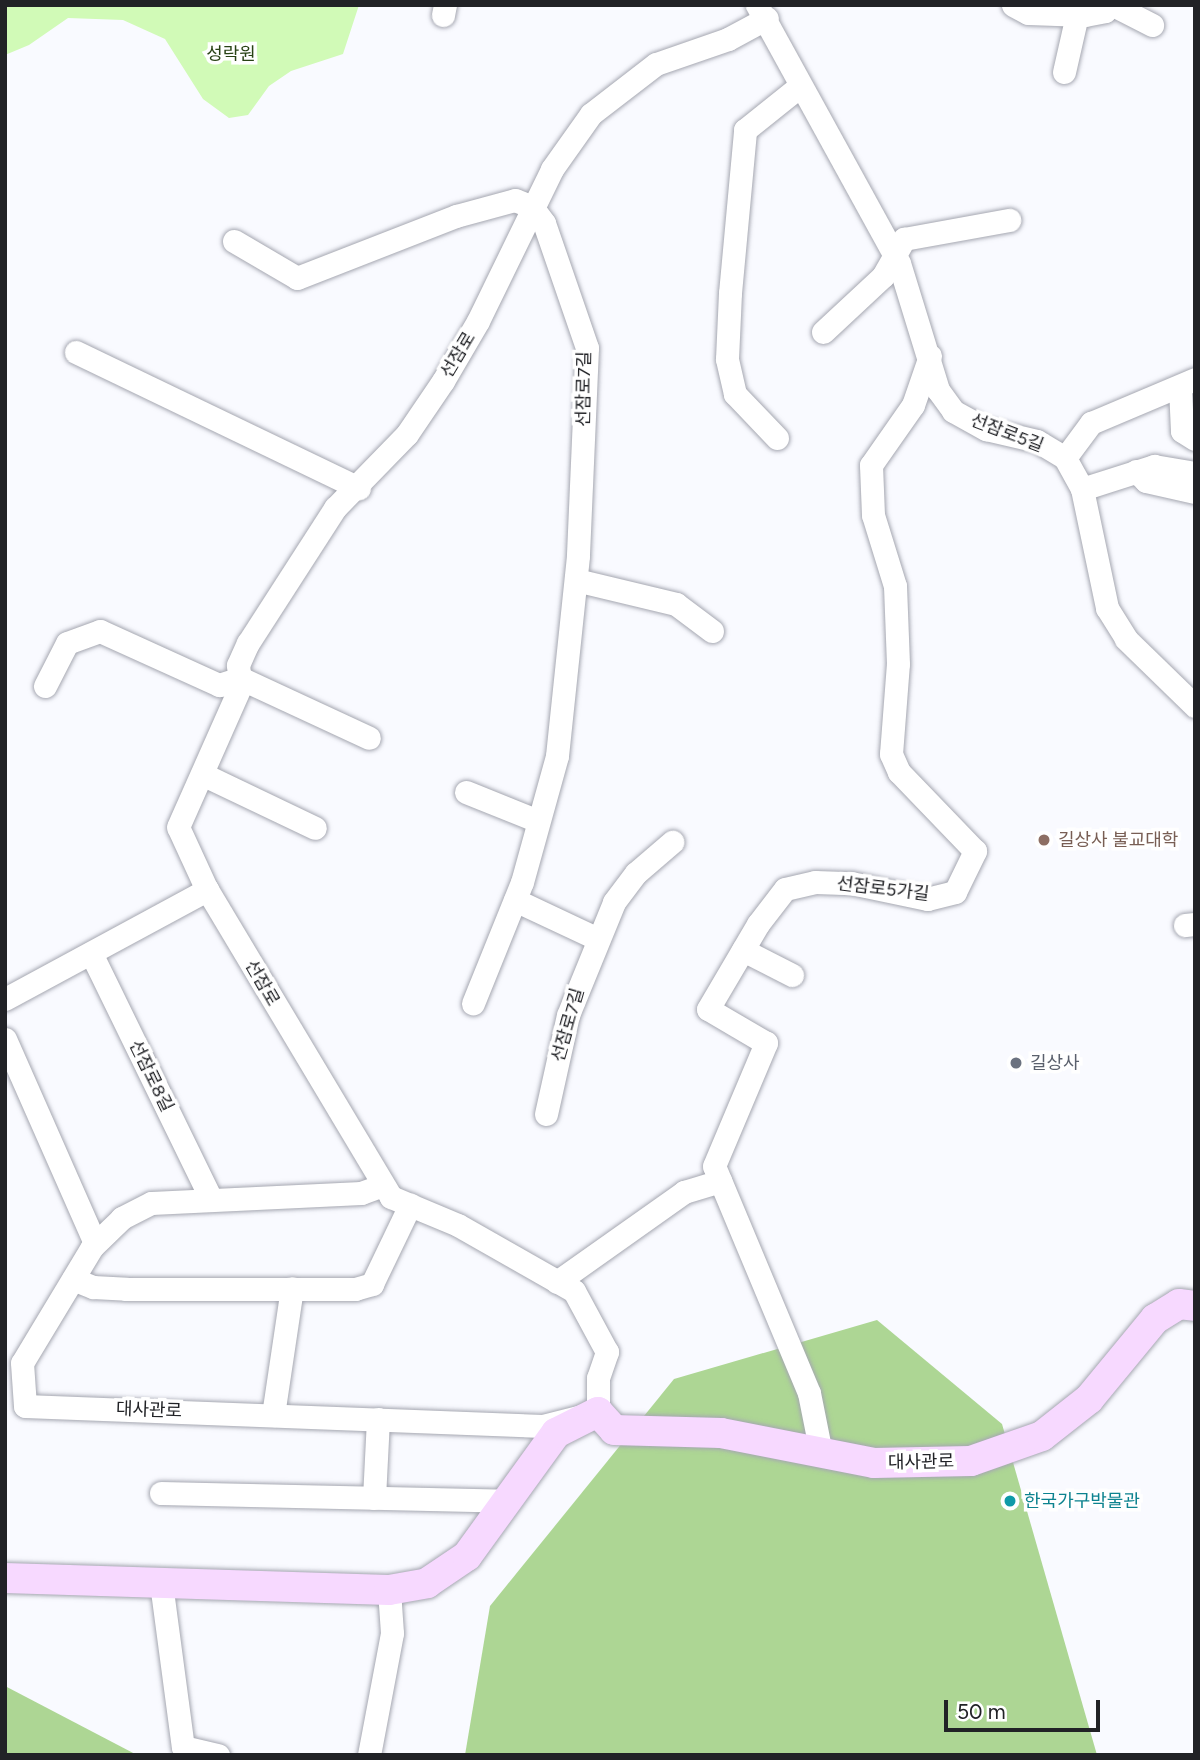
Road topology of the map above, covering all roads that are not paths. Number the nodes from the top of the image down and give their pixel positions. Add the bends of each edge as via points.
1 (1013, 5) edge
2 (1105, 5) edge
3 (1112, 5) edge
4 (762, 12) edge
5 (1077, 15) junction
6 (1152, 25) dead end
7 (1064, 72) dead end
8 (800, 86) junction
9 (532, 207) junction
10 (1009, 220) dead end
11 (234, 241) dead end
12 (894, 253) junction
13 (823, 332) dead end
14 (76, 352) dead end
15 (930, 356) junction
16 (1187, 383) edge
17 (777, 438) dead end
18 (1195, 439) edge
19 (1065, 458) junction
20 (1136, 471) junction
21 (1195, 473) edge
22 (359, 488) junction
23 (1082, 489) junction
24 (1195, 492) edge
25 (576, 580) junction
26 (712, 631) dead end
27 (240, 678) junction
28 (45, 686) dead end
29 (1195, 706) edge
30 (369, 738) dead end
31 (202, 774) junction
32 (466, 792) dead end
33 (538, 821) junction
34 (315, 828) dead end
35 (671, 842) dead end
36 (207, 890) junction
37 (515, 900) junction
38 (598, 939) junction
39 (743, 950) junction
40 (91, 953) junction
41 (792, 975) dead end
42 (5, 999) edge
43 (473, 1003) dead end
44 (5, 1039) edge
45 (546, 1114) dead end
46 (720, 1181) junction
47 (383, 1185) junction
48 (211, 1199) junction
49 (410, 1205) junction
50 (95, 1243) junction
51 (73, 1279) junction
52 (557, 1282) junction
53 (292, 1288) junction
54 (1195, 1306) edge
55 (598, 1412) junction
56 (272, 1415) junction
57 (378, 1419) junction
58 (821, 1453) junction
59 (161, 1493) dead end
60 (374, 1498) junction
61 (507, 1501) junction
62 (5, 1578) edge
63 (161, 1583) junction
64 (389, 1590) junction
65 (218, 1755) edge
66 (369, 1755) edge

1 - 5 street via 1028,13
2 - 5 street via 1105,11
3 - 6 street
4 - 8 street, 선잠로5길
4 - 9 street, 선잠로 via 728,39 656,64 602,106 552,169
5 - 7 street
8 - 12 street, 선잠로5길
8 - 17 street via 744,130 730,293 727,359 735,394
9 - 11 street via 515,200 456,216 297,278
9 - 22 street, 선잠로 via 478,321 443,381 407,434
9 - 25 street, 선잠로7길 via 544,223 587,348
10 - 12 street via 904,239
12 - 13 street via 883,276
12 - 15 street, 선잠로5길
14 - 22 street
15 - 19 street, 선잠로5길 via 938,390 953,411 986,429 1037,441
15 - 39 street, 선잠로5가길 via 917,384 914,405 871,465 873,515 895,586 898,664 891,754 899,772 975,851 955,892 928,899 852,883 815,882 785,889
16 - 18 street via 1182,431
16 - 19 street via 1091,423
19 - 23 street, 선잠로5길
20 - 21 street via 1154,466
20 - 23 street via 1115,482
20 - 24 street via 1146,481
22 - 27 street, 선잠로 via 335,508 255,631 238,665
23 - 29 street, 선잠로5길 via 1107,608 1126,639
25 - 26 street via 676,604
25 - 33 street, 선잠로7길 via 557,756
27 - 28 street via 219,685 100,631 67,643
27 - 30 street
27 - 31 street, 선잠로 via 241,685
31 - 34 street
31 - 36 street, 선잠로 via 178,827
32 - 33 street
33 - 37 street, 선잠로7길
35 - 38 street, 선잠로7길 via 636,873 614,902
36 - 40 street
36 - 47 street, 선잠로
37 - 38 street
37 - 43 street, 선잠로7길
38 - 45 street, 선잠로7길 via 568,1015
39 - 41 street
39 - 46 street, 선잠로5가길 via 708,1009 766,1043 714,1166
40 - 42 street
40 - 48 street, 선잠로8길
44 - 50 street
46 - 52 street via 684,1192
46 - 58 street, 선잠로5가길 via 809,1393
47 - 48 street via 361,1193
47 - 49 street, 선잠로 via 391,1197
48 - 50 street via 151,1203 122,1218
49 - 52 street, 선잠로 via 458,1225
49 - 53 street via 372,1284 355,1289
50 - 51 street
51 - 53 street via 93,1287 126,1289
51 - 56 street, 대사관로 via 22,1363 25,1406
52 - 55 street, 선잠로 via 573,1291 607,1352 598,1378
53 - 56 street
54 - 58 main road, 대사관로 via 1180,1304 1154,1319 1089,1399 1042,1436 1009,1451 971,1461 874,1463
55 - 57 street, 대사관로 via 543,1426
55 - 58 main road, 대사관로 via 614,1430 721,1433
55 - 61 main road via 556,1433
56 - 57 street, 대사관로
57 - 60 street
59 - 60 street
60 - 61 street
61 - 64 main road via 467,1556 427,1583
62 - 63 main road
63 - 64 main road
63 - 65 street via 183,1747
64 - 66 street via 392,1633

